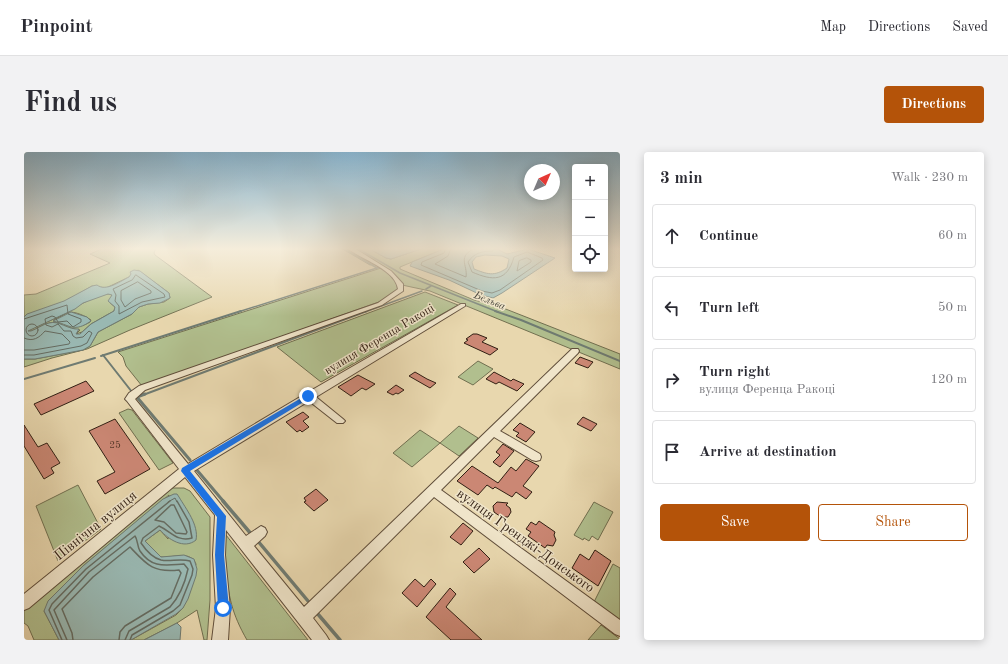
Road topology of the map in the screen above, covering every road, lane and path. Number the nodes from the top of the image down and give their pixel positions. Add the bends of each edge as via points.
1 (387, 271) edge
2 (463, 305) dead end
3 (576, 351) dead end
4 (308, 396) junction
5 (340, 421) dead end
6 (493, 432) junction
7 (536, 457) dead end
8 (185, 471) junction
9 (433, 490) junction
10 (221, 516) junction
11 (261, 532) dead end
12 (245, 545) junction
13 (24, 602) edge
14 (303, 618) junction
15 (620, 629) edge
16 (220, 640) edge
17 (321, 640) edge

1 - 8 street via 400,282 402,290 380,304 142,388 132,395 130,399 134,405
2 - 4 street, вулиця Ференца Ракоці
3 - 6 street
4 - 5 street
4 - 8 street, вулиця Ференца Ракоці
6 - 7 street
6 - 9 street
8 - 10 street
8 - 13 street, Північна вулиця
9 - 14 street
9 - 15 street, вулиця Гренджі-Донського
10 - 12 street
10 - 16 street via 219,555 223,608
11 - 12 street
12 - 14 street
14 - 17 street

